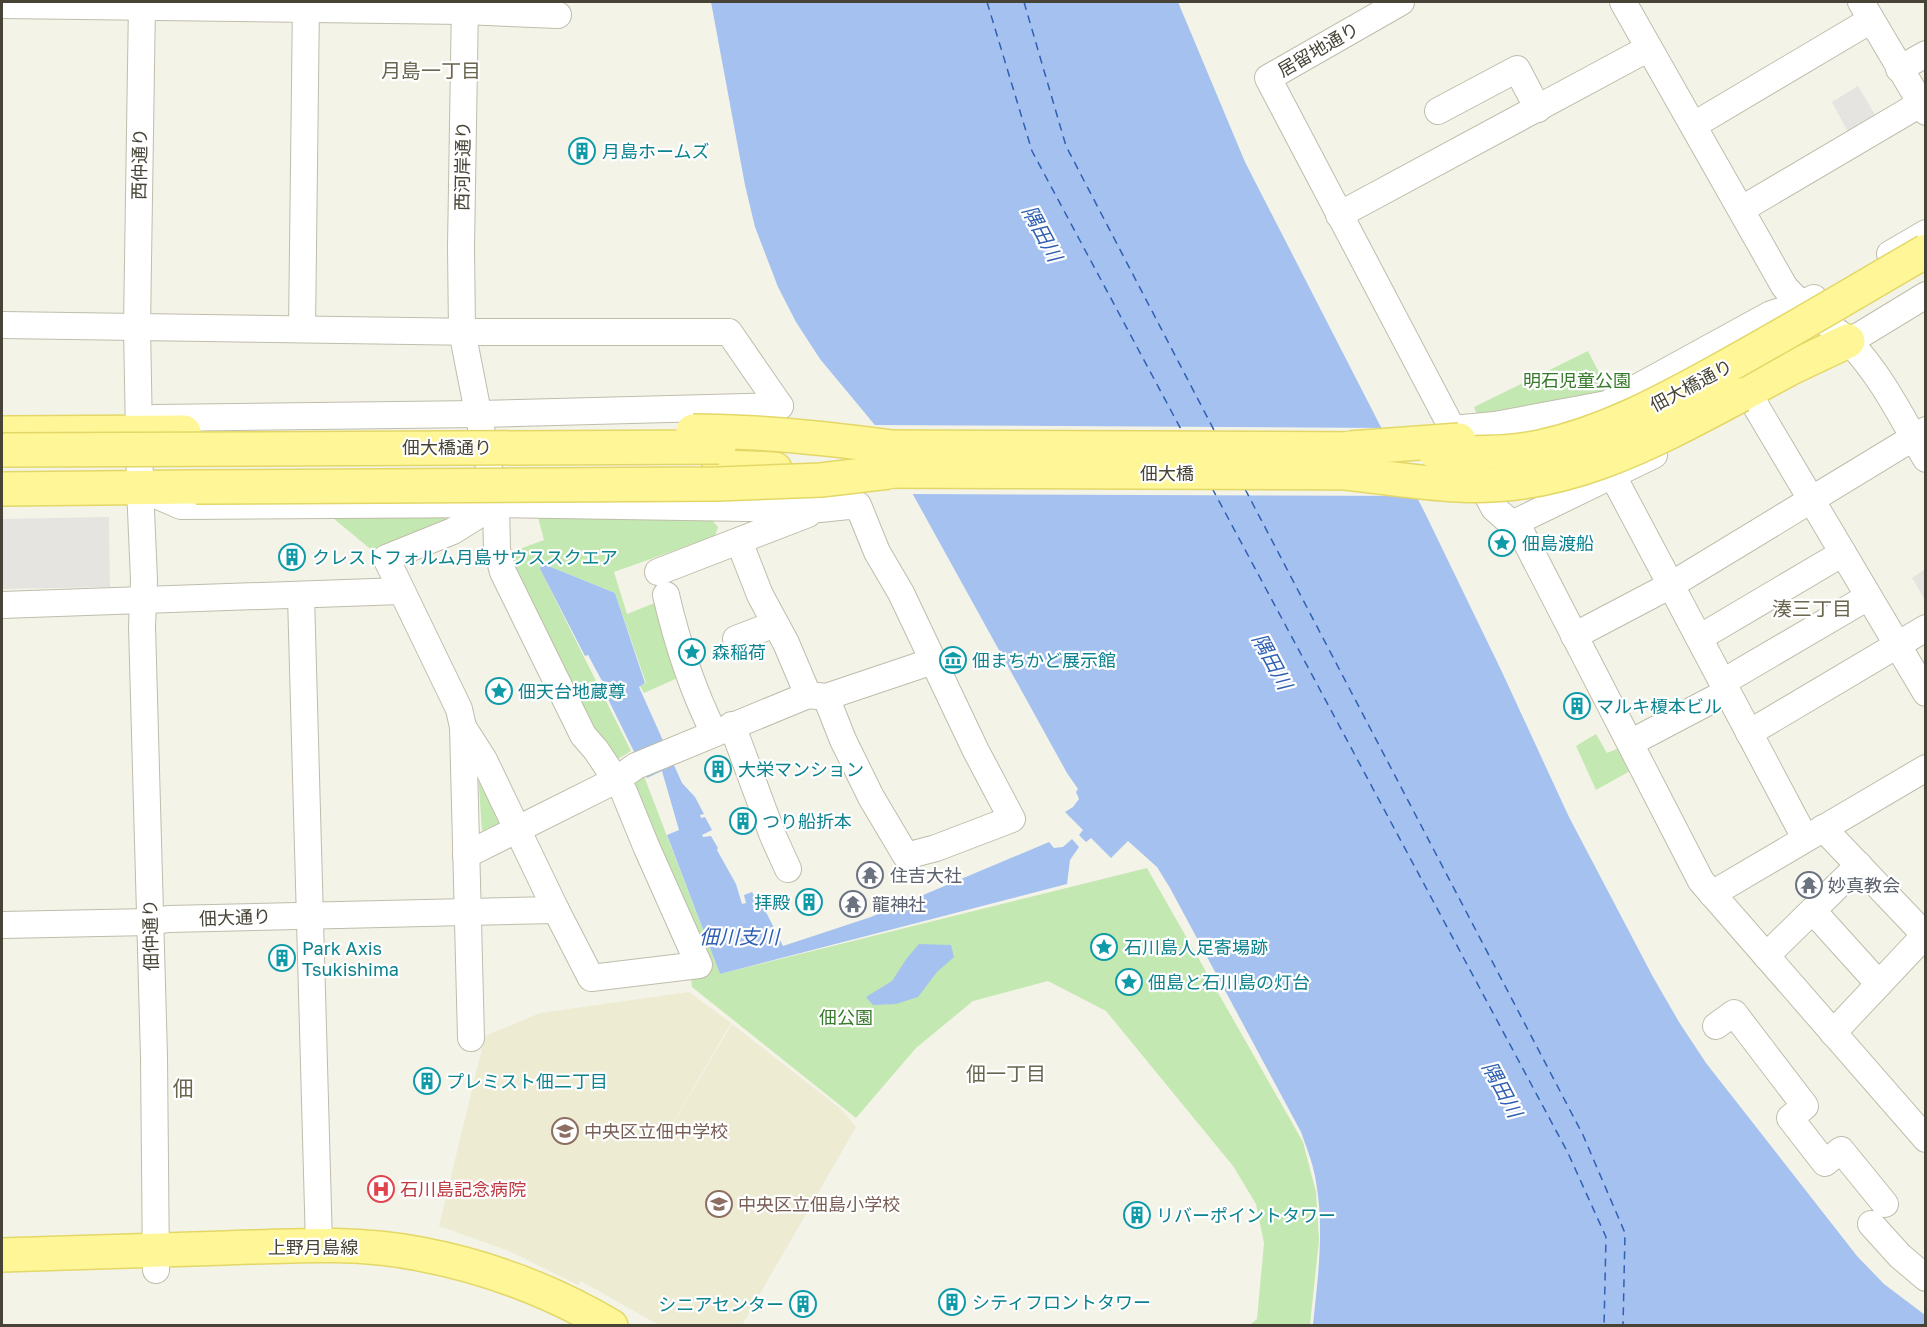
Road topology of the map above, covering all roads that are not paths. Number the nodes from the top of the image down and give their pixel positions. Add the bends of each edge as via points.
1 (1401, 2) edge
2 (1623, 2) edge
3 (142, 4) edge
4 (2, 5) edge
5 (306, 5) edge
6 (465, 6) edge
7 (1866, 10) edge
8 (558, 15) dead end
9 (1649, 48) junction
10 (1926, 54) edge
11 (1899, 69) junction
12 (1923, 108) edge
13 (1538, 109) junction
14 (1438, 111) dead end
15 (1694, 125) junction
16 (1742, 209) junction
17 (1339, 215) junction
18 (1926, 233) edge
19 (1926, 251) edge
20 (1926, 272) edge
21 (1926, 294) edge
22 (1802, 304) junction
23 (2, 325) edge
24 (137, 327) junction
25 (302, 329) junction
26 (462, 332) junction
27 (1848, 341) junction
28 (1748, 399) junction
29 (478, 414) junction
30 (140, 432) junction
31 (2, 433) edge
32 (1921, 442) edge
33 (2, 450) edge
34 (1444, 451) junction
35 (891, 460) junction
36 (1348, 461) junction
37 (2, 471) edge
38 (1613, 476) junction
39 (140, 488) junction
40 (2, 489) edge
41 (1811, 500) junction
42 (496, 504) junction
43 (820, 509) junction
44 (1512, 524) junction
45 (739, 541) junction
46 (1843, 553) junction
47 (1671, 585) junction
48 (401, 591) junction
49 (301, 596) junction
50 (1868, 597) junction
51 (143, 599) junction
52 (2, 604) edge
53 (774, 624) junction
54 (1926, 628) edge
55 (1575, 636) junction
56 (736, 639) dead end
57 (1699, 639) junction
58 (1897, 645) junction
59 (933, 662) junction
60 (1725, 687) junction
61 (1926, 693) edge
62 (817, 696) junction
63 (463, 727) junction
64 (723, 729) junction
65 (1749, 733) junction
66 (1630, 743) junction
67 (1926, 768) edge
68 (626, 773) junction
69 (518, 830) junction
70 (1814, 833) junction
71 (466, 855) junction
72 (1859, 865) junction
73 (788, 869) dead end
74 (1712, 894) junction
75 (556, 910) junction
76 (1813, 910) junction
77 (468, 911) junction
78 (310, 915) junction
79 (150, 922) junction
80 (2, 925) edge
81 (1925, 935) edge
82 (1766, 956) junction
83 (1879, 984) junction
84 (1716, 1026) dead end
85 (1833, 1033) junction
86 (471, 1038) dead end
87 (1926, 1139) edge
88 (1886, 1204) dead end
89 (1871, 1224) dead end
90 (320, 1245) junction
91 (2, 1255) edge
92 (156, 1261) junction
93 (1926, 1278) edge
94 (611, 1326) edge

1 - 17 street, 居留地通り via 1268,78
2 - 9 street
3 - 4 street
3 - 5 street
3 - 24 street, 西仲通り
5 - 6 street
5 - 25 street
6 - 8 street
6 - 26 street, 西河岸通り
7 - 11 street
7 - 15 street
9 - 13 street
9 - 15 street
10 - 11 street
11 - 12 street
12 - 16 street
13 - 14 street via 1517,69
13 - 17 street
15 - 16 street
16 - 22 street via 1784,286
17 - 34 street
18 - 22 street
19 - 34 main road, 佃大橋通り, bridge via 1738,360 1601,430 1516,451
20 - 34 main road, 佃大橋通り via 1746,375 1622,440 1541,465 1502,470
21 - 27 street
22 - 27 street
22 - 34 street via 1771,314 1607,404 1495,425
22 - 36 main road, bridge via 1715,356 1606,411 1514,436
23 - 24 street
24 - 25 street
24 - 30 street, 西仲通り
25 - 26 street
26 - 29 street, 西河岸通り
26 - 29 street via 729,332 780,406
27 - 28 main road via 1793,367
27 - 32 street
28 - 36 main road, bridge via 1624,454 1543,479 1460,485
28 - 38 street
28 - 41 street
29 - 30 street via 156,417
29 - 42 street, 西河岸通り
30 - 31 main road
30 - 35 main road, bridge via 721,431 822,438
30 - 39 street, 西仲通り
32 - 41 street
33 - 35 main road, 佃大橋通り, bridge
34 - 36 main road, 佃大橋, bridge
34 - 44 street
35 - 36 main road, 佃大橋
35 - 37 main road, 佃大橋通り, bridge via 719,467
35 - 39 main road, bridge via 821,480 718,484
38 - 44 street
38 - 47 street
39 - 40 main road
39 - 42 street via 181,506
39 - 51 street, 佃仲通り
41 - 46 street
41 - 47 street
42 - 43 street
42 - 48 street via 453,531 386,558
42 - 68 street, 西河岸通り via 497,550 503,572 583,735
43 - 45 street
43 - 59 street via 858,505 877,552
44 - 55 street via 1521,532
45 - 53 street
45 - 64 street via 662,583 696,693
46 - 50 street
46 - 57 street
47 - 55 street
47 - 57 street
48 - 49 street
48 - 63 street via 459,709
49 - 51 street
49 - 78 street
50 - 58 street
50 - 60 street
51 - 52 street
51 - 79 street, 佃仲通り
53 - 56 street
53 - 62 street
54 - 58 street
55 - 66 street
57 - 60 street
58 - 61 street
58 - 65 street
59 - 62 street
59 - 62 street via 1012,819 936,848 906,856
60 - 65 street
60 - 66 street
62 - 64 street
63 - 69 street
63 - 71 street
64 - 68 street
64 - 73 street
65 - 70 street
66 - 74 street via 1701,881
67 - 70 street
68 - 69 street
68 - 75 street, 西河岸通り via 624,792 699,965 591,978
69 - 71 street
69 - 75 street
70 - 72 street
70 - 74 street
71 - 77 street
72 - 76 street
72 - 81 street
74 - 82 street
75 - 77 street, 佃大通り
76 - 82 street
76 - 83 street
77 - 78 street, 佃大通り
77 - 86 street
78 - 79 street, 佃大通り
78 - 90 street
79 - 80 street, 佃大通り
79 - 92 street, 佃仲通り
81 - 83 street
82 - 85 street
83 - 85 street
84 - 88 street via 1734,1013 1805,1106 1790,1118 1825,1163 1841,1150
85 - 87 street
89 - 93 street via 1899,1256
90 - 92 main road, 上野月島線
90 - 94 main road, 上野月島線 via 375,1248 450,1260 538,1288
91 - 92 main road, 上野月島線

